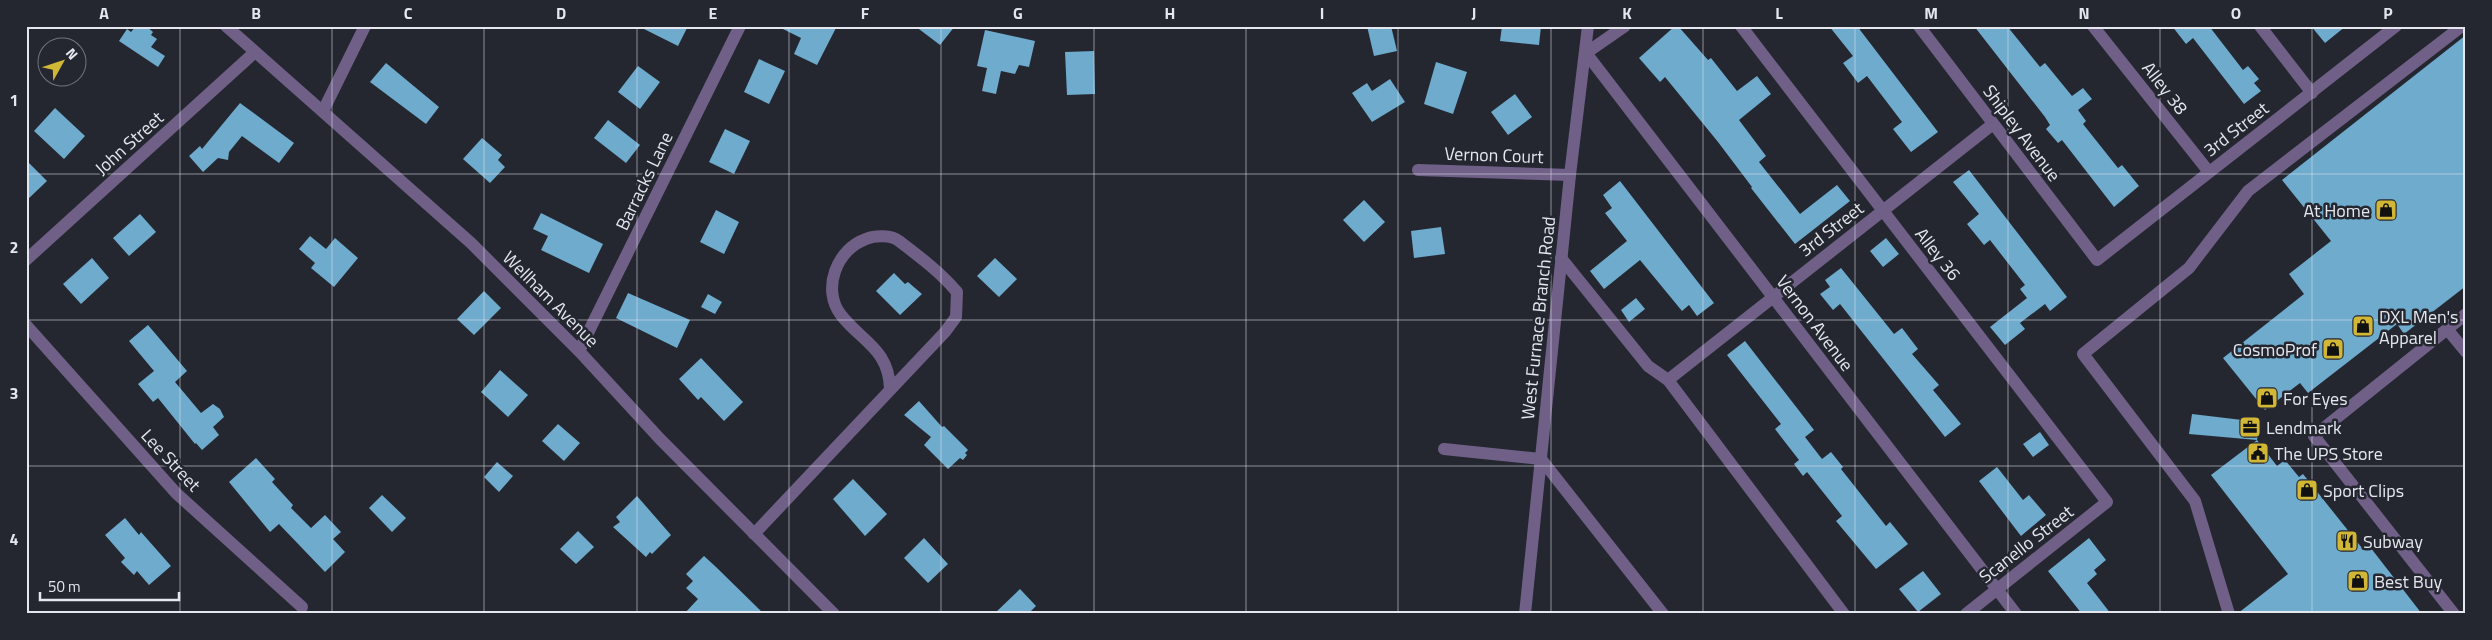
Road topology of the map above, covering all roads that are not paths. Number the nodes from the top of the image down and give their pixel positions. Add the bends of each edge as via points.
1 (226, 26) edge
2 (365, 26) edge
3 (740, 26) edge
4 (1588, 26) edge
5 (1625, 26) edge
6 (1741, 26) edge
7 (1919, 26) edge
8 (2093, 26) edge
9 (2260, 26) edge
10 (2396, 26) edge
11 (2462, 26) edge
12 (255, 52) junction
13 (1586, 53) junction
14 (2312, 93) junction
15 (324, 111) junction
16 (1993, 124) junction
17 (1418, 170) dead end
18 (2209, 172) junction
19 (1570, 175) junction
20 (1882, 211) junction
21 (1561, 258) junction
22 (26, 260) edge
23 (2097, 260) joint
24 (1773, 296) junction
25 (2466, 314) edge
26 (26, 325) edge
27 (2447, 329) junction
28 (579, 351) junction
29 (2466, 352) edge
30 (1668, 380) junction
31 (890, 389) junction
32 (1444, 448) dead end
33 (1541, 459) junction
34 (2108, 502) joint
35 (754, 534) junction
36 (1997, 589) junction
37 (302, 607) dead end
38 (834, 614) edge
39 (1525, 614) edge
40 (1663, 614) edge
41 (1844, 614) edge
42 (1966, 614) edge
43 (2016, 614) edge
44 (2229, 614) edge
45 (2454, 614) edge

1 - 12 street, Wellham Avenue
2 - 15 street
3 - 28 street, Barracks Lane
4 - 13 street, West Furnace Branch Road
5 - 13 street
6 - 20 street, Alley 36
7 - 16 street, Shipley Avenue
8 - 18 street, Alley 38
9 - 14 street
10 - 14 street, 3rd Street
11 - 44 street via 2248,191 2189,268 2083,354 2195,501
12 - 15 street, Wellham Avenue
12 - 22 street, John Street
13 - 19 street, West Furnace Branch Road
13 - 24 street, Vernon Avenue
14 - 18 street, 3rd Street
15 - 28 street, Wellham Avenue via 471,243
16 - 20 street, 3rd Street
16 - 23 street, Shipley Avenue
17 - 19 street, Vernon Court
18 - 23 street, 3rd Street
19 - 21 street, West Furnace Branch Road
20 - 24 street, 3rd Street
20 - 34 street, Alley 36
21 - 30 street via 1648,366
21 - 33 street, West Furnace Branch Road
24 - 30 street, 3rd Street
24 - 36 street, Vernon Avenue
25 - 27 street
26 - 37 street, Lee Street via 176,493
27 - 29 street
27 - 45 street via 2314,436
28 - 35 street, Wellham Avenue
30 - 41 street
31 - 31 street via 956,317 957,292 944,277 897,239 885,236 866,238 849,248 832,279 833,296 840,314 880,354 886,365
31 - 35 street
32 - 33 street
33 - 39 street, West Furnace Branch Road
33 - 40 street
34 - 36 street, Scanello Street
35 - 38 street, Wellham Avenue
36 - 42 street, Scanello Street
36 - 43 street, Vernon Avenue

